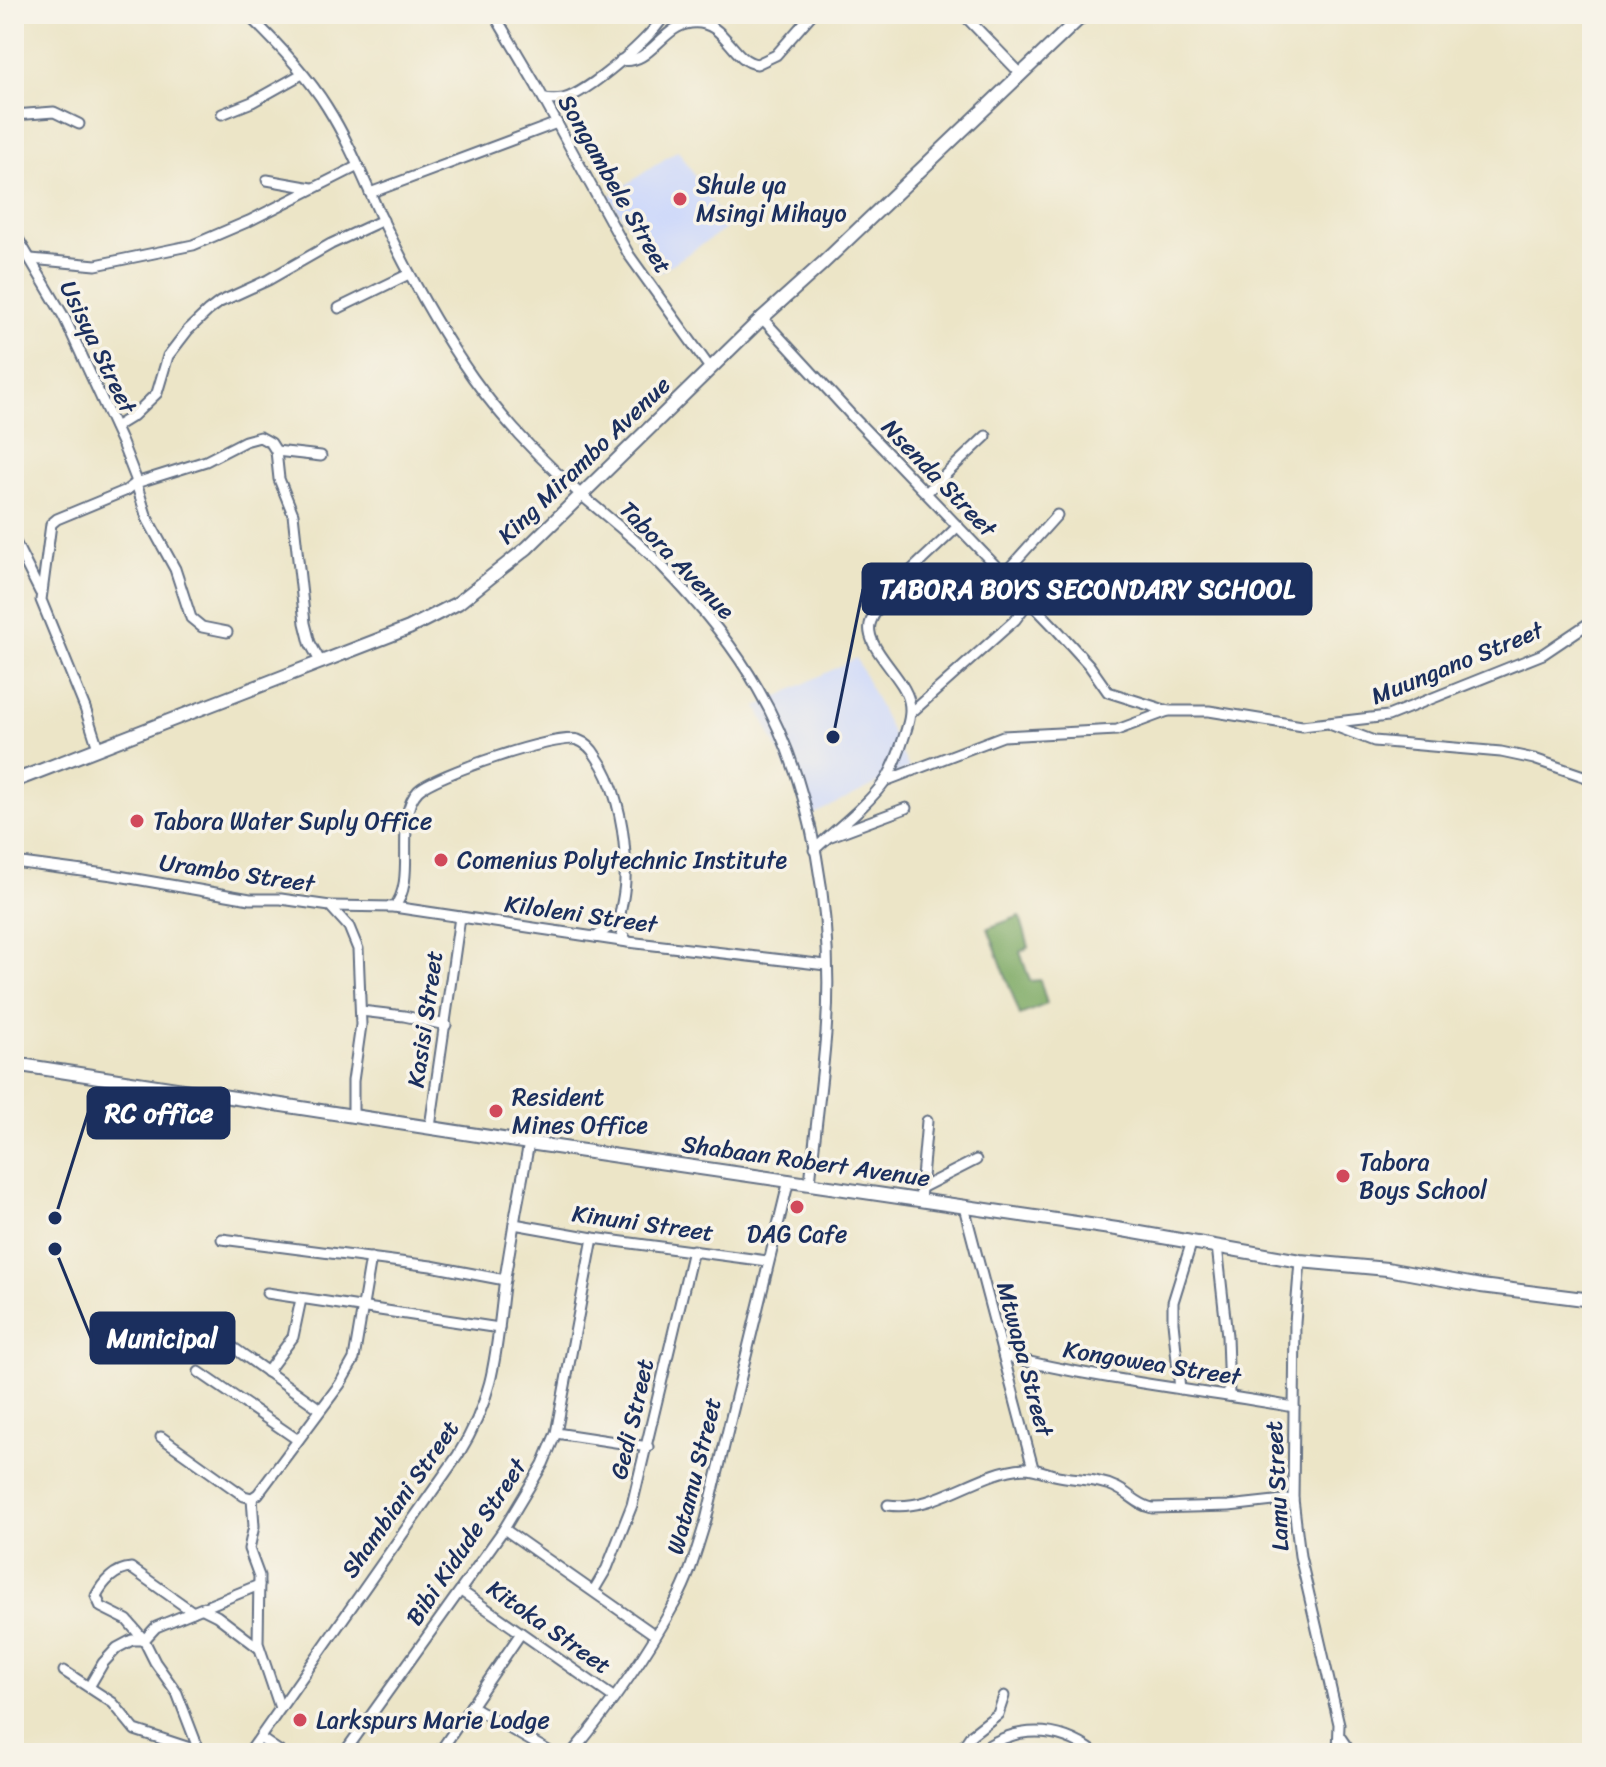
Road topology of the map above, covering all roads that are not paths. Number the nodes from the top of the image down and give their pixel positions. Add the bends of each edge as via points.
1 (247, 14) edge
2 (494, 14) edge
3 (665, 14) edge
4 (812, 14) edge
5 (963, 14) edge
6 (1084, 14) edge
7 (621, 60) junction
8 (1020, 73) junction
9 (302, 74) junction
10 (568, 97) junction
11 (544, 99) junction
12 (222, 114) dead end
13 (14, 115) edge
14 (555, 120) junction
15 (79, 124) dead end
16 (358, 166) junction
17 (267, 180) dead end
18 (312, 188) junction
19 (370, 193) junction
20 (383, 220) junction
21 (14, 232) edge
22 (31, 259) junction
23 (409, 274) junction
24 (339, 308) dead end
25 (762, 318) junction
26 (710, 368) junction
27 (115, 427) junction
28 (986, 436) dead end
29 (276, 451) junction
30 (321, 456) dead end
31 (136, 483) junction
32 (927, 492) junction
33 (581, 494) junction
34 (1057, 515) dead end
35 (958, 526) junction
36 (14, 540) edge
37 (1004, 574) junction
38 (40, 592) junction
39 (1029, 601) junction
40 (1592, 621) edge
41 (227, 632) dead end
42 (320, 661) junction
43 (1168, 711) junction
44 (911, 713) junction
45 (1331, 725) junction
46 (98, 748) junction
47 (1592, 779) edge
48 (14, 781) edge
49 (885, 781) junction
50 (906, 808) dead end
51 (828, 837) junction
52 (814, 850) junction
53 (14, 862) edge
54 (405, 890) junction
55 (330, 906) junction
56 (394, 907) junction
57 (415, 910) junction
58 (460, 917) junction
59 (618, 920) junction
60 (596, 937) junction
61 (628, 942) junction
62 (826, 965) junction
63 (361, 1011) junction
64 (446, 1025) junction
65 (14, 1064) edge
66 (353, 1117) junction
67 (927, 1121) dead end
68 (430, 1127) junction
69 (529, 1143) junction
70 (976, 1160) dead end
71 (789, 1180) junction
72 (810, 1183) junction
73 (921, 1194) junction
74 (964, 1207) junction
75 (514, 1224) junction
76 (593, 1238) junction
77 (222, 1239) dead end
78 (1192, 1241) junction
79 (1217, 1246) junction
80 (693, 1250) junction
81 (371, 1258) junction
82 (767, 1261) junction
83 (1300, 1261) junction
84 (505, 1280) junction
85 (267, 1293) dead end
86 (301, 1299) junction
87 (1592, 1300) edge
88 (363, 1308) junction
89 (499, 1328) junction
90 (221, 1339) dead end
91 (1004, 1356) junction
92 (199, 1372) dead end
93 (267, 1372) junction
94 (1180, 1389) junction
95 (1229, 1395) junction
96 (1294, 1407) junction
97 (320, 1409) junction
98 (556, 1433) junction
99 (161, 1437) dead end
100 (298, 1440) junction
101 (648, 1447) junction
102 (1033, 1468) junction
103 (252, 1498) junction
104 (1293, 1499) junction
105 (888, 1505) dead end
106 (504, 1529) junction
107 (259, 1585) junction
108 (594, 1590) junction
109 (461, 1591) junction
110 (198, 1610) junction
111 (133, 1626) junction
112 (154, 1629) junction
113 (521, 1633) junction
114 (655, 1635) junction
115 (144, 1640) junction
116 (259, 1648) junction
117 (64, 1671) dead end
118 (89, 1687) junction
119 (1004, 1696) dead end
120 (613, 1697) junction
121 (471, 1706) junction
122 (280, 1708) junction
123 (1340, 1737) junction
124 (260, 1738) junction
125 (200, 1752) edge
126 (249, 1753) edge
127 (282, 1753) edge
128 (344, 1753) edge
129 (439, 1753) edge
130 (552, 1753) edge
131 (572, 1753) edge
132 (959, 1753) edge
133 (978, 1753) edge
134 (1095, 1753) edge
135 (1338, 1753) edge
136 (1351, 1753) edge

1 - 9 street, Tabora Avenue
2 - 11 street, Songambele Street
3 - 7 street
4 - 7 street via 776,55 757,64 744,60 713,27 693,23 671,32 636,60
5 - 8 street
6 - 8 street, King Mirambo Avenue
7 - 10 street
8 - 25 street, King Mirambo Avenue
9 - 12 street
9 - 16 street, Tabora Avenue via 326,105
10 - 11 street
10 - 14 street
11 - 14 street, Songambele Street
13 - 15 street via 54,112
14 - 19 street
14 - 26 street, Songambele Street via 629,255
16 - 18 street
16 - 19 street, Tabora Avenue
17 - 18 street
18 - 22 street via 193,245 96,265
19 - 20 street, Tabora Avenue
20 - 23 street, Tabora Avenue
20 - 27 street via 208,311 168,356 157,393
21 - 22 street, Usisya Street
22 - 27 street, Usisya Street
23 - 24 street
23 - 33 street, Tabora Avenue via 489,399
25 - 26 street, King Mirambo Avenue
25 - 32 street, Nsenda Street
26 - 33 street, King Mirambo Avenue
27 - 31 street, Usisya Street
28 - 32 street
29 - 30 street
29 - 31 street via 266,438 253,438 206,461
29 - 42 street via 294,522 305,623
31 - 38 street via 51,524
31 - 41 street, Usisya Street via 191,618 202,627
32 - 35 street, Nsenda Street
33 - 42 street, King Mirambo Avenue via 515,558 447,610
33 - 52 street, Tabora Avenue via 661,565 746,668 792,761
34 - 37 street
35 - 37 street, Nsenda Street
35 - 44 street via 887,596 871,621 871,640 905,689
36 - 38 street
37 - 39 street, Nsenda Street
38 - 46 street
39 - 43 street, Nsenda Street via 1108,692
39 - 44 street via 1015,620
40 - 45 street, Muungano Street via 1543,654 1398,713
42 - 46 street, King Mirambo Avenue
43 - 45 street, Muungano Street via 1209,711 1294,726
43 - 49 street, Muungano Street via 1117,730 1003,736
44 - 49 street, Muungano Street
45 - 47 street, Muungano Street via 1374,741 1501,752
46 - 48 street, King Mirambo Avenue
49 - 51 street, Muungano Street
50 - 51 street
51 - 52 street, Muungano Street
52 - 62 street, Tabora Avenue
53 - 55 street, Urambo Street via 250,899
54 - 56 street
54 - 57 street
54 - 59 street via 410,811 419,790 509,753 551,740 578,740 598,758 618,814 625,873
55 - 56 street, Kiloleni Street
55 - 63 street, Urambo Street via 349,927 358,949
56 - 57 street, Kiloleni Street
57 - 58 street, Kiloleni Street
58 - 60 street, Kiloleni Street
58 - 64 street, Kasisi Street
59 - 60 street
59 - 61 street
60 - 61 street, Kiloleni Street
61 - 62 street, Kiloleni Street
62 - 72 street, Tabora Avenue via 826,1033
63 - 64 street
63 - 66 street, Urambo Street
64 - 68 street, Kasisi Street
65 - 66 street, Shabaan Robert Avenue
66 - 68 street, Shabaan Robert Avenue
67 - 73 street
68 - 69 street, Shabaan Robert Avenue
69 - 71 street, Shabaan Robert Avenue
69 - 75 street, Shambiani Street
70 - 73 street
71 - 72 street, Shabaan Robert Avenue
71 - 82 street, Watamu Street
72 - 73 street, Shabaan Robert Avenue
73 - 74 street, Shabaan Robert Avenue
74 - 78 street, Shabaan Robert Avenue
74 - 91 street, Mtwapa Street
75 - 76 street, Kinuni Street
75 - 84 street, Shambiani Street
76 - 80 street, Kinuni Street
76 - 98 street, Bibi Kidude Street
77 - 81 street
78 - 79 street, Shabaan Robert Avenue
78 - 94 street via 1173,1302
79 - 83 street, Shabaan Robert Avenue
79 - 95 street
80 - 82 street, Kinuni Street
80 - 101 street, Gedi Street
81 - 84 street
81 - 88 street
82 - 114 street, Watamu Street via 706,1520 691,1569
83 - 87 street, Shabaan Robert Avenue
83 - 96 street, Lamu Street
84 - 89 street, Shambiani Street
85 - 86 street
86 - 88 street
86 - 93 street via 293,1337
88 - 89 street
88 - 97 street via 354,1359
89 - 122 street, Shambiani Street via 492,1379 476,1425
90 - 93 street
91 - 94 street, Kongowea Street
91 - 102 street, Mtwapa Street
92 - 100 street
93 - 97 street
94 - 95 street, Kongowea Street
95 - 96 street, Kongowea Street
96 - 104 street, Lamu Street
97 - 100 street
98 - 101 street
98 - 106 street, Bibi Kidude Street
99 - 103 street
100 - 103 street
101 - 108 street, Gedi Street via 616,1548
102 - 104 street via 1114,1486 1152,1508
102 - 105 street, Mtwapa Street via 1005,1472 912,1506
103 - 107 street via 249,1549
104 - 123 street, Lamu Street via 1300,1556
106 - 108 street
106 - 109 street, Bibi Kidude Street
107 - 110 street
107 - 116 street
108 - 114 street
109 - 113 street, Kitoka Street
109 - 128 street, Bibi Kidude Street
110 - 111 street via 127,1568 106,1582 96,1599
110 - 112 street
110 - 116 street via 217,1616
111 - 112 street
111 - 115 street
112 - 115 street
113 - 120 street, Kitoka Street
113 - 121 street
114 - 120 street, Watamu Street
115 - 118 street via 117,1648
115 - 125 street via 175,1688
116 - 122 street
117 - 118 street
118 - 125 street via 120,1709 135,1730
119 - 132 street via 998,1714 963,1743
120 - 131 street, Watamu Street
121 - 129 street
121 - 130 street
122 - 124 street, Shambiani Street
123 - 135 street, Lamu Street
123 - 136 street
124 - 126 street, Shambiani Street
124 - 127 street
133 - 134 street via 1008,1735 1033,1733 1060,1735

